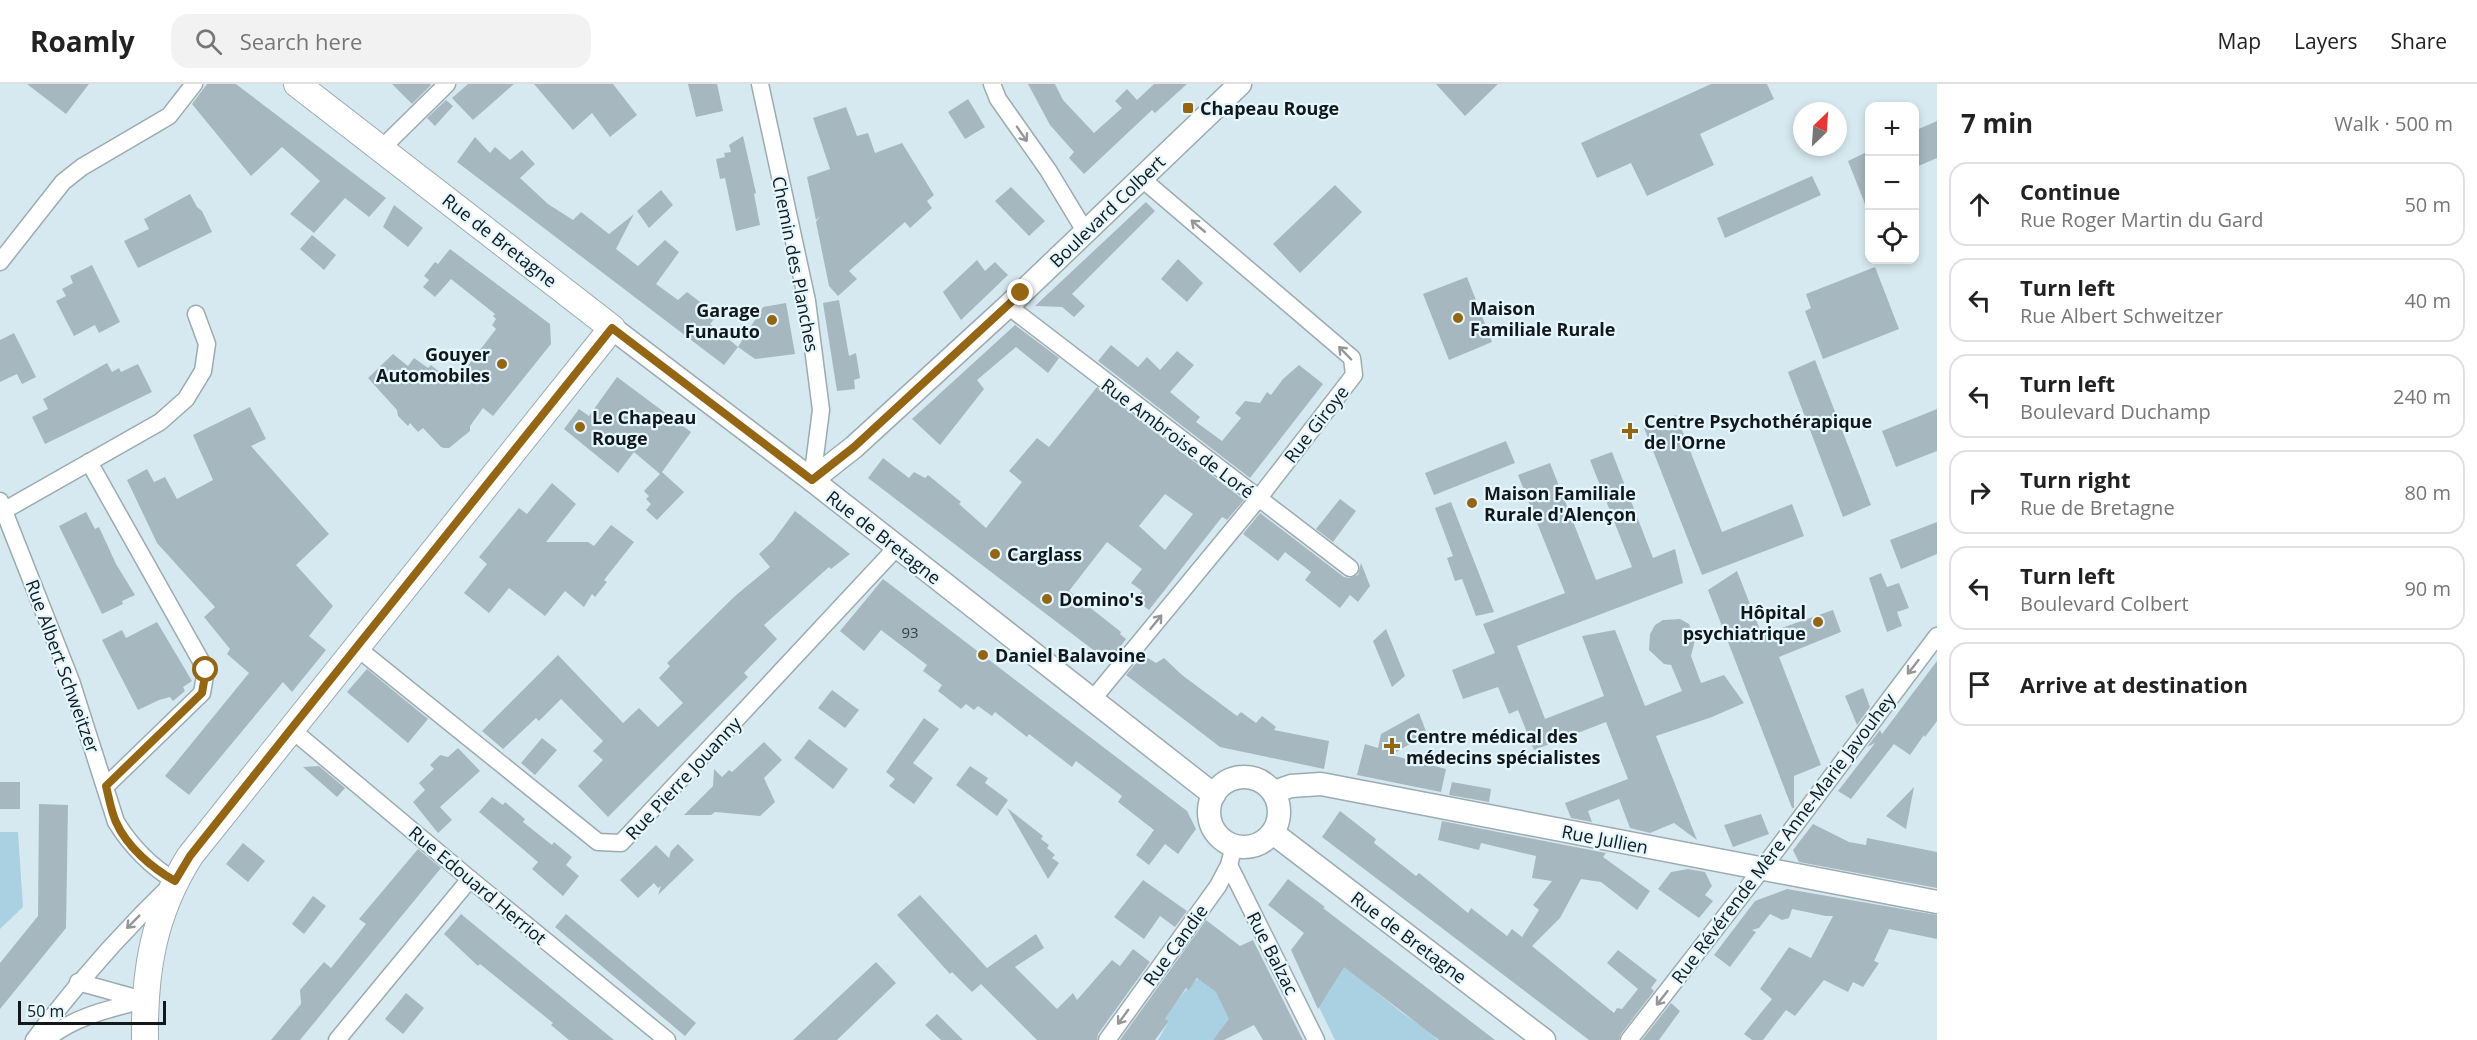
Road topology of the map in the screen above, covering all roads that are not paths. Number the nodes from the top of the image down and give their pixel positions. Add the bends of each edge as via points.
1 (194, 84) edge
2 (297, 84) edge
3 (447, 84) edge
4 (760, 84) edge
5 (992, 84) edge
6 (1240, 84) edge
7 (382, 148) junction
8 (1141, 178) junction
9 (1085, 231) junction
10 (0, 262) edge
11 (1008, 306) junction
12 (196, 314) dead end
13 (612, 328) junction
14 (89, 462) junction
15 (812, 480) junction
16 (1258, 499) junction
17 (3, 505) edge
18 (897, 547) junction
19 (1350, 568) dead end
20 (1937, 636) edge
21 (356, 647) junction
22 (1092, 700) junction
23 (291, 729) junction
24 (106, 786) junction
25 (1274, 792) junction
26 (1214, 795) junction
27 (1273, 833) junction
28 (1231, 856) junction
29 (1762, 869) junction
30 (470, 879) junction
31 (175, 881) junction
32 (1937, 902) edge
33 (78, 982) junction
34 (144, 1000) junction
35 (34, 1040) edge
36 (46, 1040) edge
37 (145, 1040) edge
38 (337, 1040) edge
39 (667, 1040) edge
40 (1107, 1040) edge
41 (1316, 1040) edge
42 (1544, 1040) edge
43 (1629, 1040) edge

1 - 10 street via 169,116 63,182
2 - 7 main road, Rue de Bretagne
3 - 7 street
4 - 15 street, Chemin des Planches via 807,301 820,410
5 -> 9 street
6 - 8 street, Boulevard Colbert
7 - 13 main road, Rue de Bretagne
8 - 9 street, Boulevard Colbert
16 -> 8 street, Rue Giroye via 1354,375 1352,358
9 - 11 street, Boulevard Colbert
11 - 15 street, Boulevard Colbert via 854,447
11 - 16 street, Rue Ambroise de Loré
12 - 14 street via 207,344 203,371 186,399 160,422
13 - 15 street, Rue de Bretagne
13 - 21 main road
14 - 17 street
14 - 24 street via 206,670 202,693
15 - 18 street, Rue de Bretagne
16 - 19 street, Rue Ambroise de Loré
22 -> 16 street, Rue Giroye
17 - 24 street, Rue Albert Schweitzer via 71,681
18 - 21 street, Rue Pierre Jouanny via 621,843 598,842
18 - 22 street, Rue de Bretagne
20 -> 29 street, Rue Révérende Mère Anne-Marie Javouhey
21 - 23 main road
22 - 26 street, Rue de Bretagne
23 - 30 street, Rue Edouard Herriot
23 - 31 main road via 190,856
24 - 31 street, Rue Albert Schweitzer via 116,822 127,839 158,871
25 - 26 street via 1257,779 1243,777 1223,784
25 - 27 street via 1280,817
25 - 29 street, Rue Jullien via 1321,783
26 - 28 street via 1209,808 1210,822
27 - 28 street via 1258,845
27 - 42 street, Rue de Bretagne
28 -> 40 street, Rue Candie via 1218,886
28 - 41 street, Rue Balzac
29 - 32 street, Rue Jullien
29 -> 43 street, Rue Révérende Mère Anne-Marie Javouhey
30 - 38 street
30 - 39 street, Rue Edouard Herriot
31 -> 33 street
31 - 34 main road via 151,947
33 - 34 street
33 - 35 street
34 - 36 street via 70,1023
34 - 37 main road

